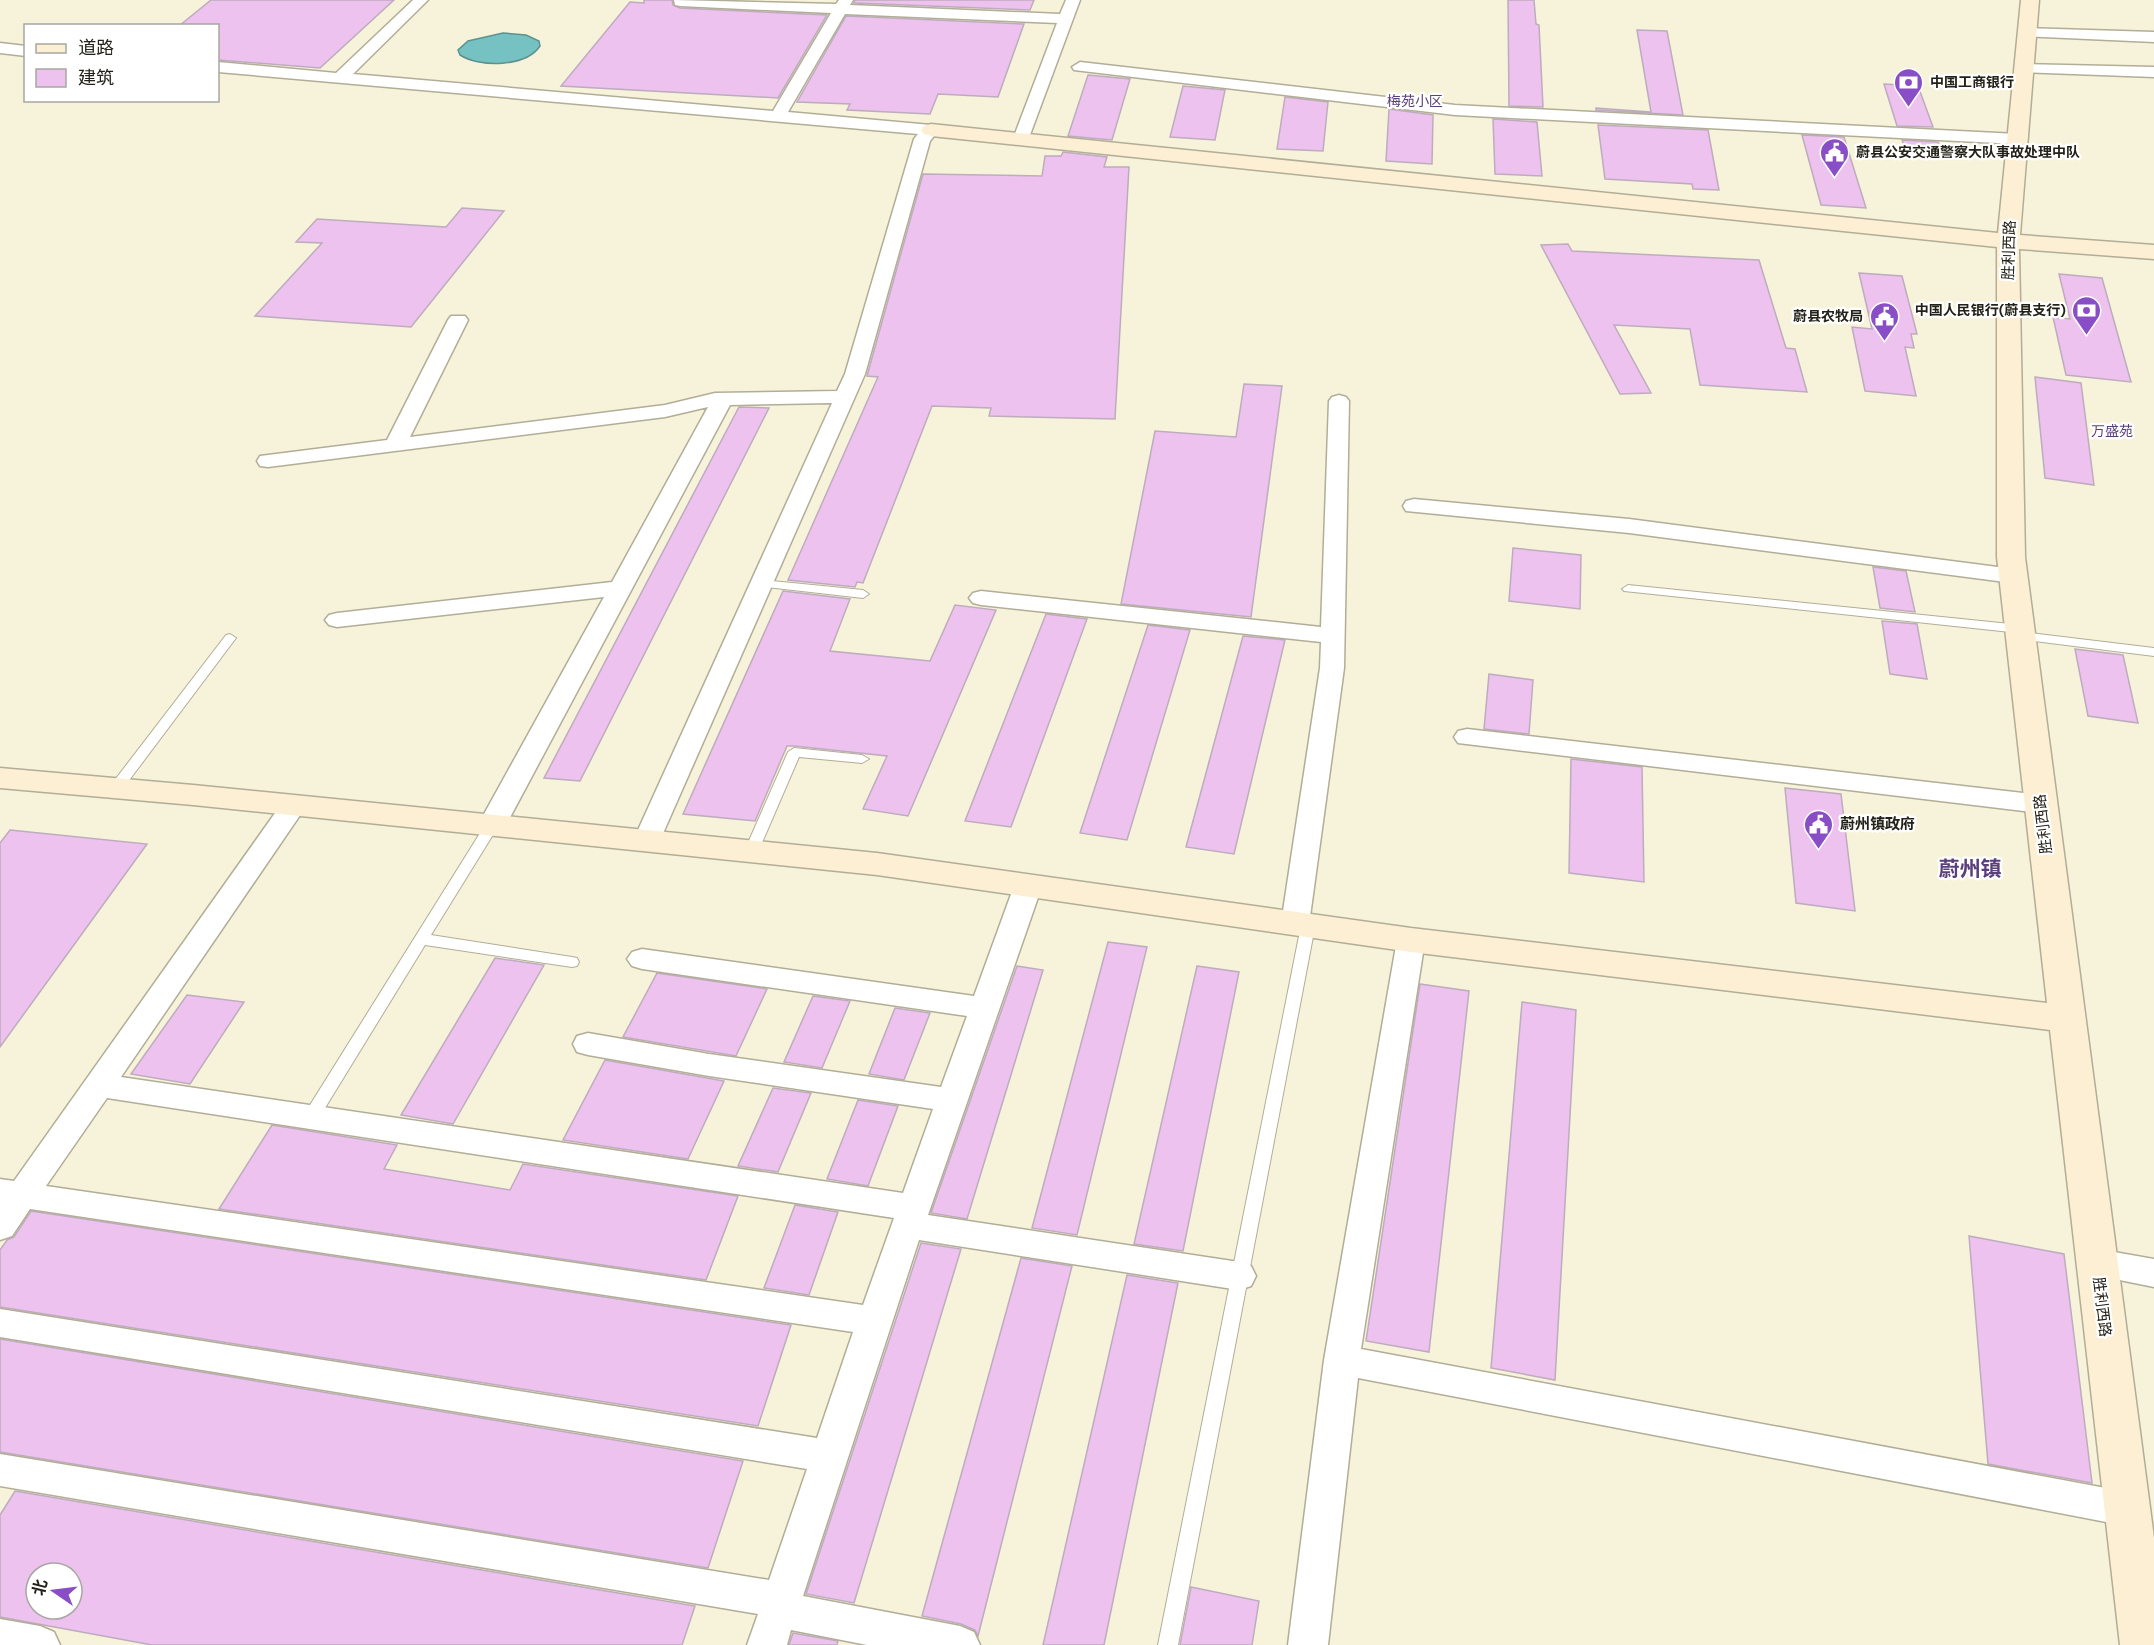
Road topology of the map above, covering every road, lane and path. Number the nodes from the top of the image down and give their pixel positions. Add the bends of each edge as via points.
1 (421, 0) edge
2 (1074, 0) edge
3 (2030, 0) edge
4 (680, 2) dead end
5 (843, 5) edge
6 (1067, 19) junction
7 (2027, 33) junction
8 (2154, 37) edge
9 (0, 48) edge
10 (24, 51) edge
11 (1080, 67) dead end
12 (219, 68) edge
13 (2023, 69) junction
14 (2154, 72) edge
15 (340, 78) junction
16 (778, 116) junction
17 (932, 130) junction
18 (1021, 139) junction
19 (2017, 139) junction
20 (2008, 241) junction
21 (2154, 252) edge
22 (458, 320) dead end
23 (845, 397) junction
24 (723, 399) junction
25 (1339, 401) dead end
26 (395, 445) junction
27 (268, 461) dead end
28 (1414, 506) dead end
29 (2013, 576) junction
30 (762, 584) junction
31 (620, 588) junction
32 (1628, 589) dead end
33 (863, 594) dead end
34 (981, 598) dead end
35 (337, 620) dead end
36 (2020, 632) junction
37 (1333, 636) junction
38 (230, 638) dead end
39 (2154, 652) edge
40 (1467, 737) dead end
41 (861, 759) dead end
42 (0, 778) edge
43 (116, 788) junction
44 (2041, 804) junction
45 (294, 805) junction
46 (492, 825) junction
47 (647, 841) junction
48 (751, 852) junction
49 (1028, 886) junction
50 (1301, 925) junction
51 (421, 939) junction
52 (1411, 940) junction
53 (642, 959) dead end
54 (572, 962) dead end
55 (985, 1008) junction
56 (2067, 1019) junction
57 (588, 1044) dead end
58 (99, 1085) junction
59 (952, 1100) junction
60 (311, 1117) junction
61 (11, 1193) edge
62 (911, 1216) junction
63 (0, 1227) edge
64 (2097, 1263) junction
65 (2154, 1273) edge
66 (1239, 1276) junction
67 (874, 1321) junction
68 (0, 1323) edge
69 (1342, 1360) junction
70 (829, 1456) junction
71 (0, 1470) edge
72 (2127, 1509) junction
73 (780, 1605) junction
74 (0, 1638) edge
75 (40, 1645) edge
76 (767, 1645) edge
77 (960, 1645) edge
78 (1168, 1645) edge
79 (1308, 1645) edge
80 (2144, 1645) edge

1 - 15 street
2 - 6 street
3 - 7 street, 胜利西路
4 - 5 street
5 - 6 street
5 - 16 street
6 - 18 street
7 - 8 street
7 - 13 street, 胜利西路
9 - 10 street
11 - 19 street via 1455,110
12 - 15 street
13 - 14 street
13 - 19 street, 胜利西路
15 - 16 street
16 - 17 street
17 - 18 street
17 - 23 street via 922,139 855,374
18 - 20 street
19 - 20 street, 胜利西路
20 - 21 street
20 - 29 street, 胜利西路
22 - 26 street
23 - 24 street
23 - 30 street
24 - 26 street via 665,411
24 - 31 street
25 - 37 street
26 - 27 street
28 - 29 street via 1629,526
29 - 36 street, 胜利西路
30 - 33 lane
30 - 47 street
31 - 35 street
31 - 46 street
32 - 36 lane
34 - 37 street
36 - 39 lane
36 - 44 street, 胜利西路
37 - 50 street
38 - 43 lane
40 - 44 street
41 - 48 lane via 794,752
42 - 43 street
43 - 45 street
44 - 56 street, 胜利西路
45 - 46 street
45 - 58 street
46 - 47 street
46 - 51 lane
47 - 48 street
48 - 49 street via 877,864
49 - 50 street
49 - 55 street
50 - 52 street
50 - 66 lane
51 - 54 lane
51 - 60 lane
52 - 56 street
52 - 69 street
53 - 55 street
55 - 59 street
56 - 64 street, 胜利西路
57 - 59 street
58 - 60 street
58 - 61 street
59 - 62 street
60 - 62 street
61 - 63 street
61 - 67 street
62 - 66 street
62 - 67 street
64 - 65 street
64 - 72 street, 胜利西路
66 - 78 lane
67 - 70 street
68 - 70 street
69 - 72 street
69 - 79 street
70 - 73 street
71 - 73 street
72 - 80 street, 胜利西路
73 - 76 street
73 - 77 street
74 - 75 street

